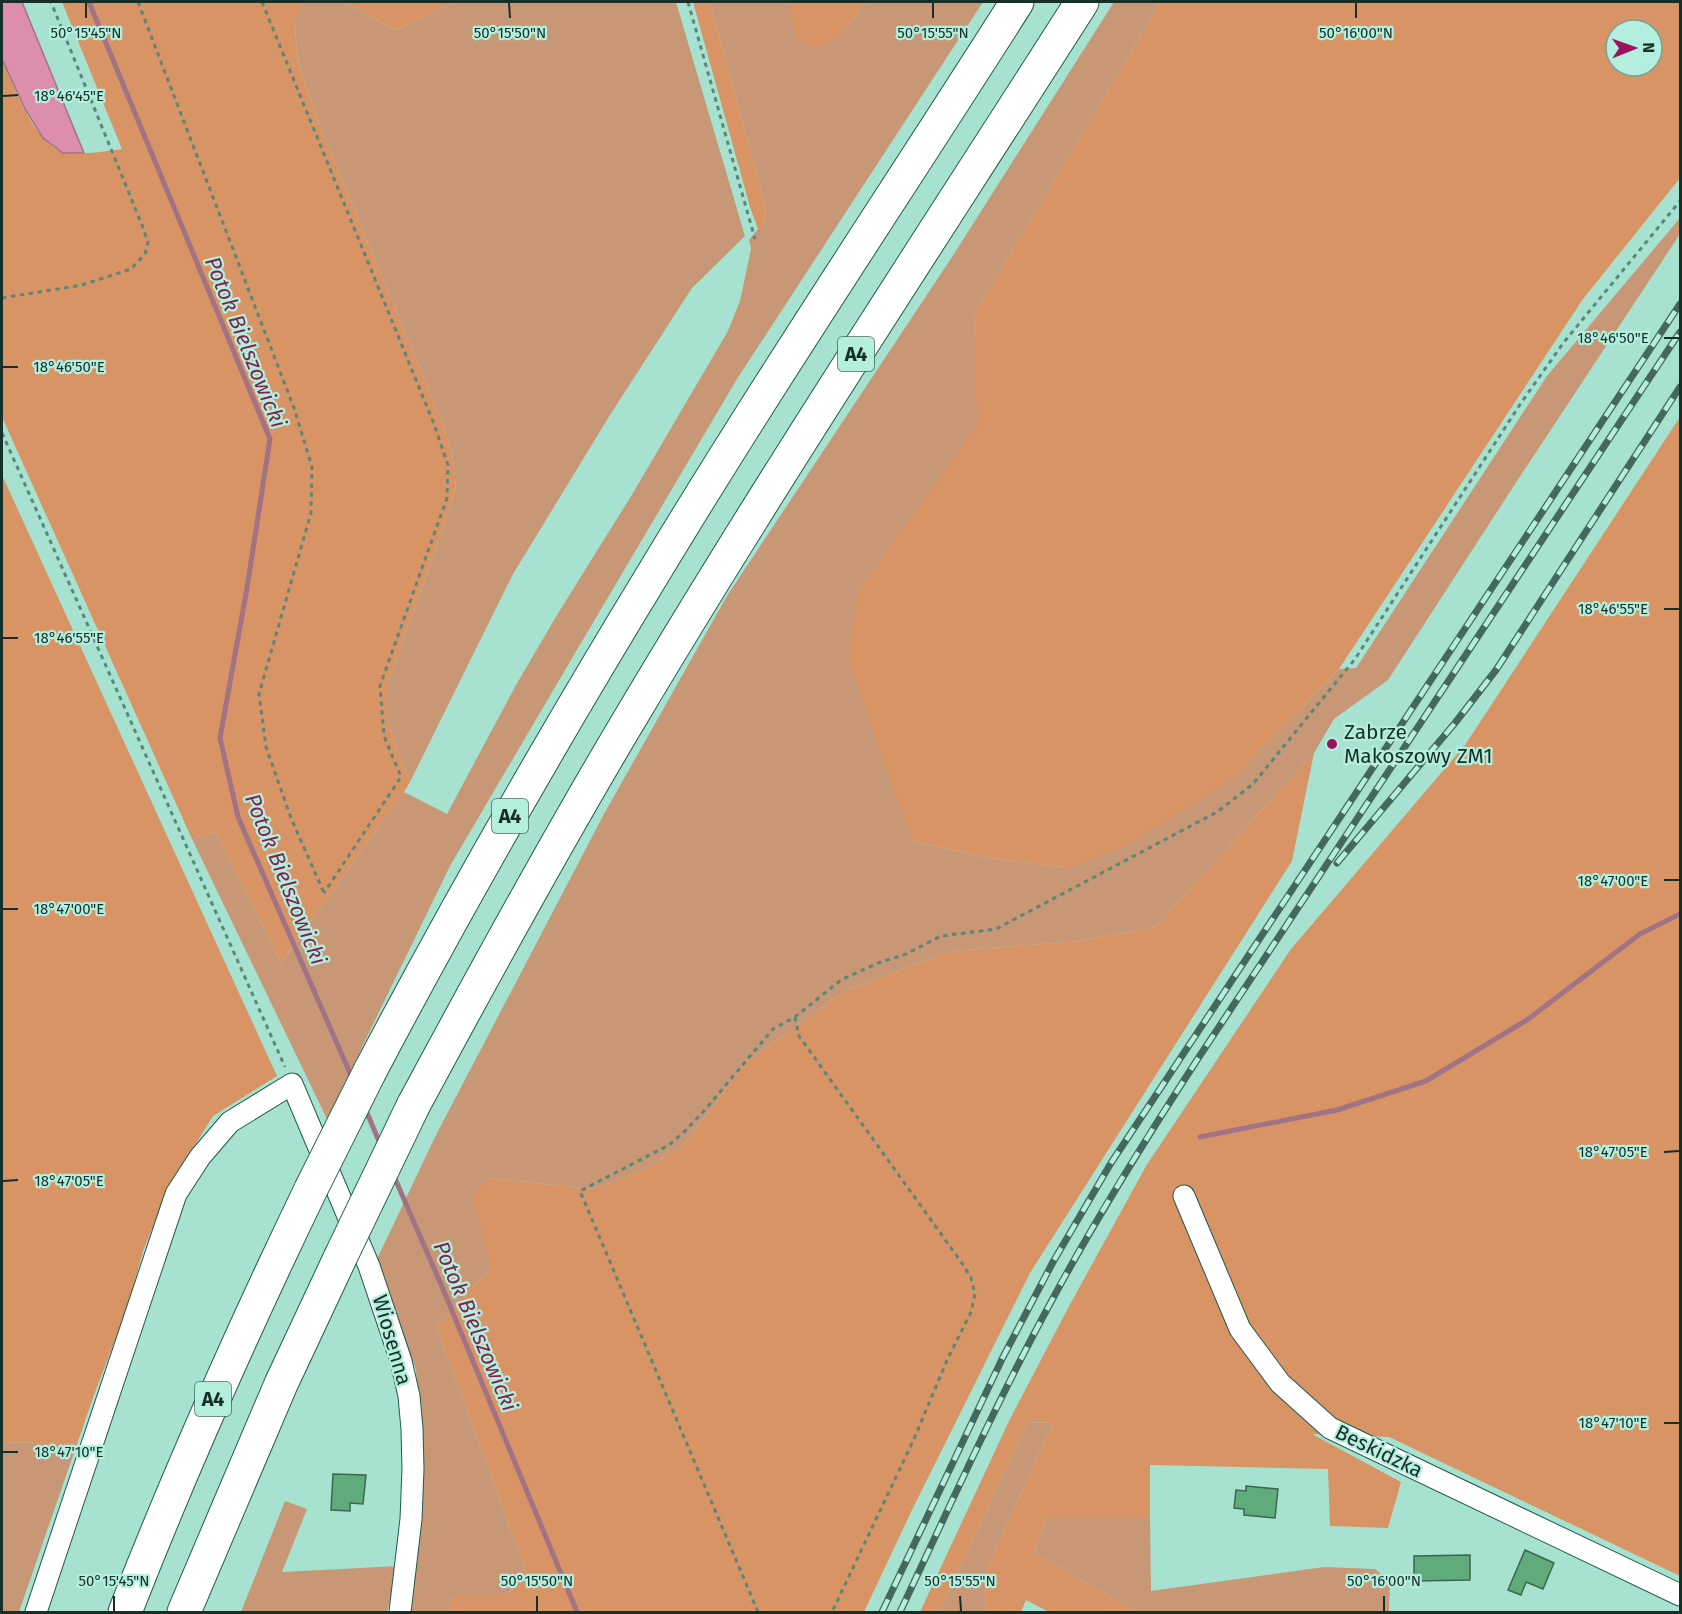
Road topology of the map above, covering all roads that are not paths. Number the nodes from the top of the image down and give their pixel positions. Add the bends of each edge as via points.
1 (1017, 2) edge
2 (1082, 2) edge
3 (1184, 1196) dead end
4 (1680, 1595) edge
5 (36, 1612) edge
6 (125, 1612) edge
7 (184, 1612) edge
8 (400, 1612) edge

1 - 6 highway, A4, bridge via 652,576 472,882 370,1071 270,1273
2 - 7 highway, A4, bridge via 796,449 554,847 413,1106 281,1384
3 - 4 street, Beskidzka via 1240,1329 1280,1383 1330,1428
5 - 8 street, Wiosenna via 176,1194 230,1122 292,1084 369,1266 401,1361 412,1429 413,1469

